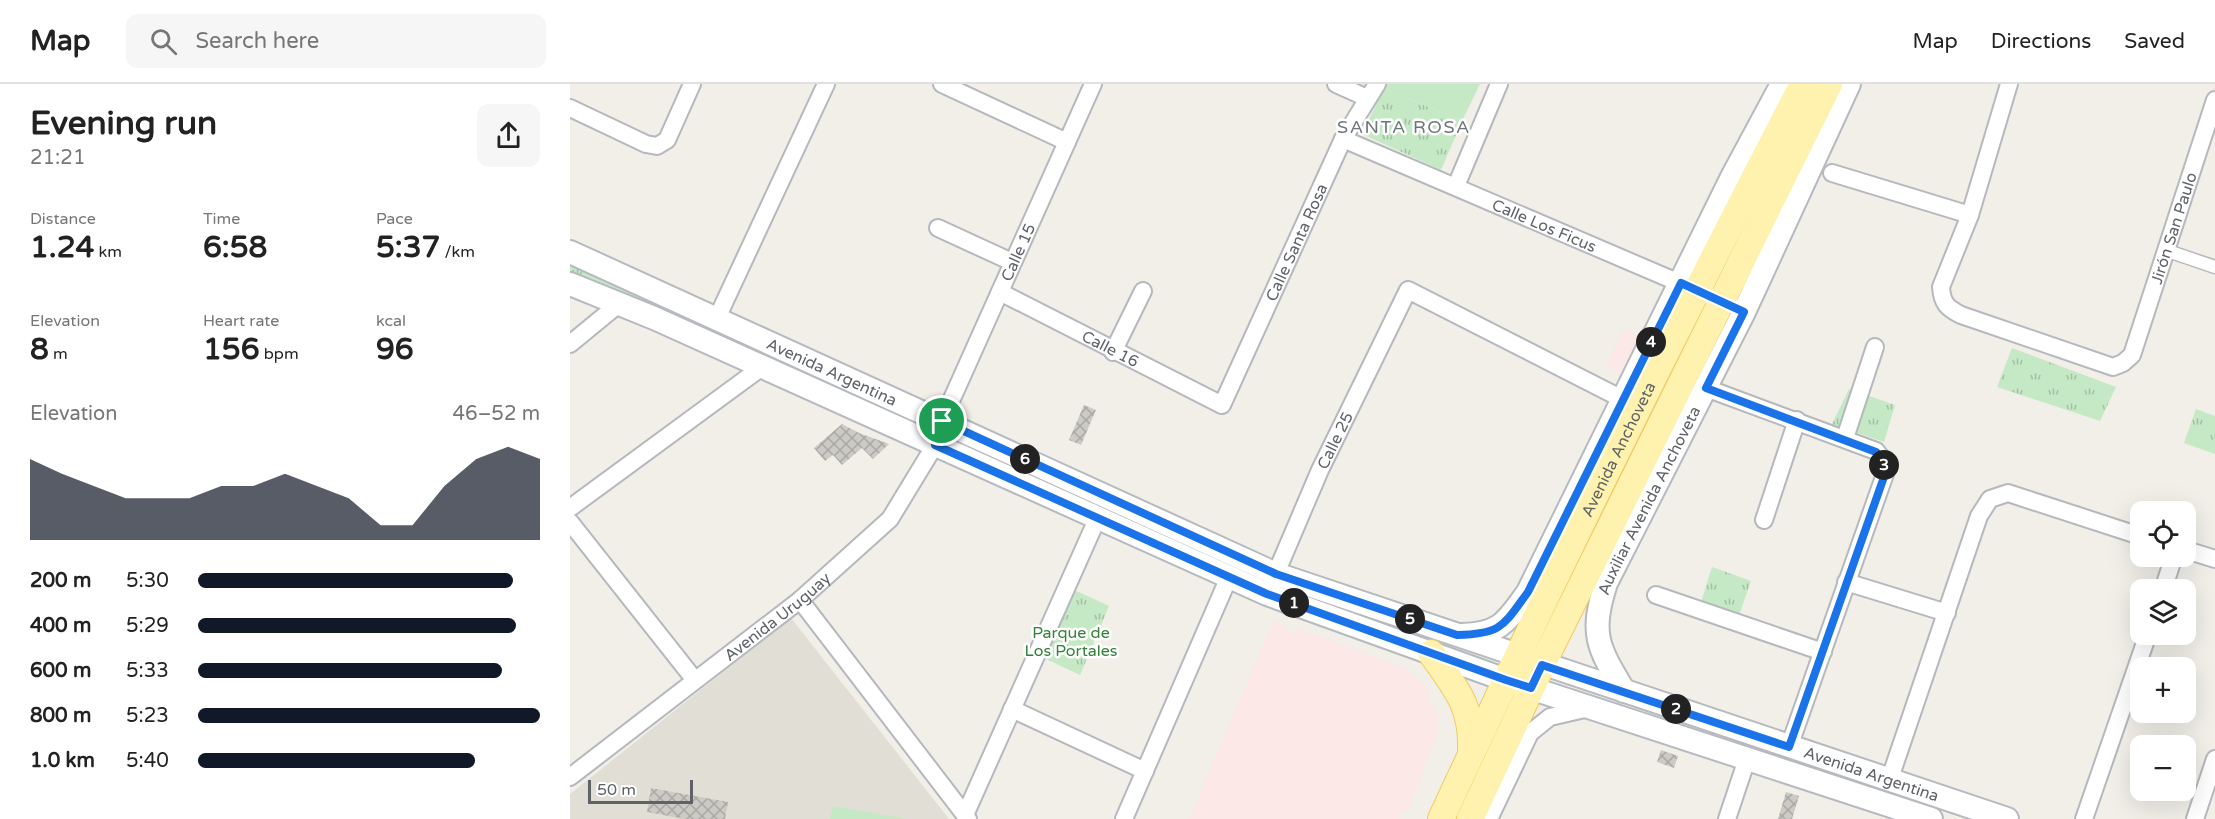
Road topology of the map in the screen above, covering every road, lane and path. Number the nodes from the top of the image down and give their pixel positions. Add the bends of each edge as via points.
1 (692, 84) edge
2 (826, 84) edge
3 (942, 84) edge
4 (1093, 84) edge
5 (1336, 84) edge
6 (1377, 84) edge
7 (1499, 84) edge
8 (1782, 84) edge
9 (1803, 84) edge
10 (1829, 84) edge
11 (1849, 84) edge
12 (2009, 84) edge
13 (1367, 98) junction
14 (2215, 100) edge
15 (570, 108) edge
16 (1343, 139) junction
17 (1067, 142) junction
18 (1832, 173) dead end
19 (1456, 186) junction
20 (1970, 215) junction
21 (938, 228) dead end
22 (2165, 250) junction
23 (570, 252) edge
24 (1012, 262) junction
25 (2215, 267) edge
26 (570, 284) edge
27 (1689, 286) junction
28 (1143, 291) dead end
29 (1000, 292) junction
30 (1720, 300) junction
31 (620, 303) junction
32 (1744, 312) junction
33 (717, 318) junction
34 (570, 345) edge
35 (1875, 347) dead end
36 (1113, 352) junction
37 (762, 367) junction
38 (1706, 388) junction
39 (1631, 404) junction
40 (1222, 405) joint
41 (1797, 420) junction
42 (942, 421) junction
43 (1845, 438) junction
44 (935, 445) junction
45 (570, 508) edge
46 (1098, 517) junction
47 (1764, 520) dead end
48 (570, 522) edge
49 (2130, 533) edge
50 (2196, 553) edge
51 (2215, 559) edge
52 (1229, 577) junction
53 (1846, 582) junction
54 (1271, 584) junction
55 (1656, 595) dead end
56 (800, 600) junction
57 (1947, 613) junction
58 (1457, 635) junction
59 (2144, 645) edge
60 (1431, 652) junction
61 (1823, 652) junction
62 (1517, 657) junction
63 (1542, 665) junction
64 (694, 679) junction
65 (1506, 680) junction
66 (1531, 688) junction
67 (1624, 691) junction
68 (1591, 707) junction
69 (1012, 709) junction
70 (1789, 747) junction
71 (1470, 756) junction
72 (1748, 759) junction
73 (2215, 759) edge
74 (1145, 771) junction
75 (570, 777) edge
76 (1889, 781) junction
77 (966, 817) edge
78 (1124, 819) edge
79 (1441, 819) edge
80 (1470, 819) edge
81 (1489, 819) edge
82 (1727, 819) edge
83 (1931, 819) edge
84 (2007, 819) edge
85 (2084, 819) edge
86 (2195, 819) edge

1 - 15 street via 667,140 657,146
2 - 33 street
3 - 17 street
4 - 17 street, Calle 15
5 - 13 street
6 - 13 street, Calle Santa Rosa
7 - 19 street
8 - 27 main road
9 - 27 main road, Avenida Anchoveta
10 - 30 main road, Avenida Anchoveta
11 - 32 main road, Auxiliar Avenida Anchoveta
12 - 20 street
13 - 16 street, Calle Santa Rosa
14 - 22 street, Jirón San Paulo
16 - 19 street, Calle Los Ficus
16 - 40 street, Calle Santa Rosa
17 - 24 street, Calle 15
18 - 20 street
19 - 27 street, Calle Los Ficus
20 - 22 street, Jirón San Paulo via 1941,287 1948,308 2113,367 2132,355
21 - 24 street
22 - 25 street
23 - 33 main road, Avenida Argentina
24 - 29 street, Calle 15
26 - 31 main road, Avenida Argentina
27 - 30 street, Calle Los Ficus
27 - 39 main road, Avenida Anchoveta
28 - 36 street
29 - 36 street, Calle 16
29 - 42 street, Calle 15
30 - 32 street, Calle Los Ficus
30 - 63 main road, Avenida Anchoveta
31 - 34 street
31 - 37 main road, Avenida Argentina
32 - 38 main road, Auxiliar Avenida Anchoveta
33 - 42 main road, Avenida Argentina
35 - 43 street
36 - 40 street, Calle 16
37 - 44 main road, Avenida Argentina
37 - 45 street
38 - 41 street
38 - 67 main road, Auxiliar Avenida Anchoveta via 1606,583 1598,610 1596,629 1601,650
39 - 54 street, Calle 25 via 1408,290 1320,470
39 - 58 main road via 1528,592 1503,625 1483,635
39 - 62 main road, Avenida Anchoveta
41 - 43 street
41 - 47 street
42 - 44 street, Avenida Uruguay
42 - 54 main road, Avenida Argentina
43 - 53 street via 1876,452 1883,460 1885,474
44 - 46 main road, Avenida Argentina
44 - 56 street, Avenida Uruguay via 890,519
46 - 52 main road, Avenida Argentina
46 - 69 street
48 - 64 street
49 - 57 street via 2008,494 1990,499 1979,516
50 - 51 street
52 - 54 main road, Avenida Argentina
52 - 74 street
53 - 57 street
53 - 61 street
54 - 58 main road, Avenida Argentina
54 - 60 main road, Avenida Argentina
55 - 61 street
56 - 64 street, Avenida Uruguay
56 - 77 street
57 - 76 street
58 - 62 main road, Avenida Argentina
59 - 85 street
60 - 65 main road, Avenida Argentina
60 - 71 main road via 1465,703 1472,727
61 - 70 street
62 - 63 main road, Avenida Argentina
62 - 65 main road, Avenida Anchoveta
63 - 66 main road, Avenida Anchoveta
63 - 67 main road, Avenida Argentina
64 - 75 street, Avenida Uruguay
65 - 66 main road, Avenida Argentina
65 - 71 main road, Avenida Anchoveta
66 - 68 main road, Avenida Argentina
66 - 80 main road, Avenida Anchoveta
67 - 70 main road, Avenida Argentina
68 - 72 main road, Avenida Argentina
68 - 81 street via 1550,717 1530,733
69 - 74 street
69 - 77 street
70 - 76 main road, Avenida Argentina
71 - 79 main road, Avenida Anchoveta
72 - 82 street
72 - 83 main road, Avenida Argentina
73 - 86 street
74 - 78 street
76 - 84 main road, Avenida Argentina

